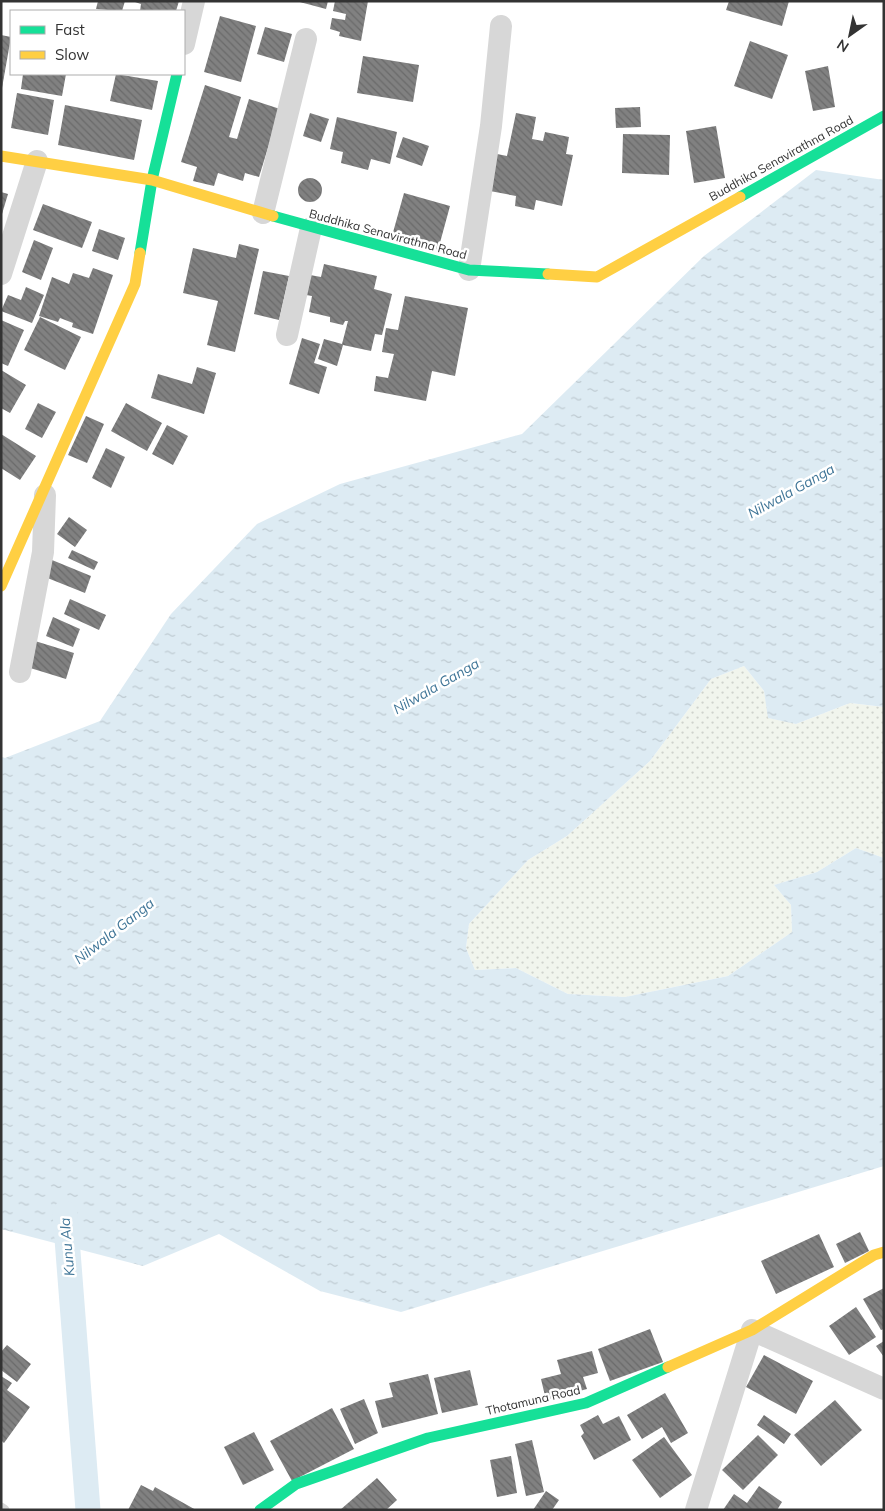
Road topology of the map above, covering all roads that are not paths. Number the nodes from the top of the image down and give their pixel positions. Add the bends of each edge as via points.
1 (194, 1) edge
2 (501, 26) dead end
3 (306, 39) dead end
4 (185, 40) edge
5 (177, 75) edge
6 (884, 116) edge
7 (1, 156) edge
8 (38, 161) junction
9 (152, 180) junction
10 (263, 214) junction
11 (311, 228) junction
12 (469, 270) junction
13 (1, 274) edge
14 (287, 335) dead end
15 (45, 491) junction
16 (1, 586) edge
17 (20, 672) dead end
18 (884, 1252) edge
19 (752, 1330) junction
20 (884, 1388) edge
21 (260, 1510) edge
22 (696, 1510) edge

1 - 4 street
2 - 12 street via 491,126
3 - 10 street
5 - 9 street
6 - 12 street, Buddhika Senavirathna Road via 597,277
7 - 8 street, Buddhika Senavirathna Road
8 - 9 street, Buddhika Senavirathna Road
8 - 13 street
9 - 10 street, Buddhika Senavirathna Road
9 - 15 street via 135,284
10 - 11 street, Buddhika Senavirathna Road
11 - 12 street, Buddhika Senavirathna Road
11 - 14 street
15 - 16 street
15 - 17 street via 43,552
18 - 19 street, Thotamuna Road via 874,1255
19 - 20 street
19 - 21 street, Thotamuna Road via 586,1403 428,1438 296,1484
19 - 22 street

